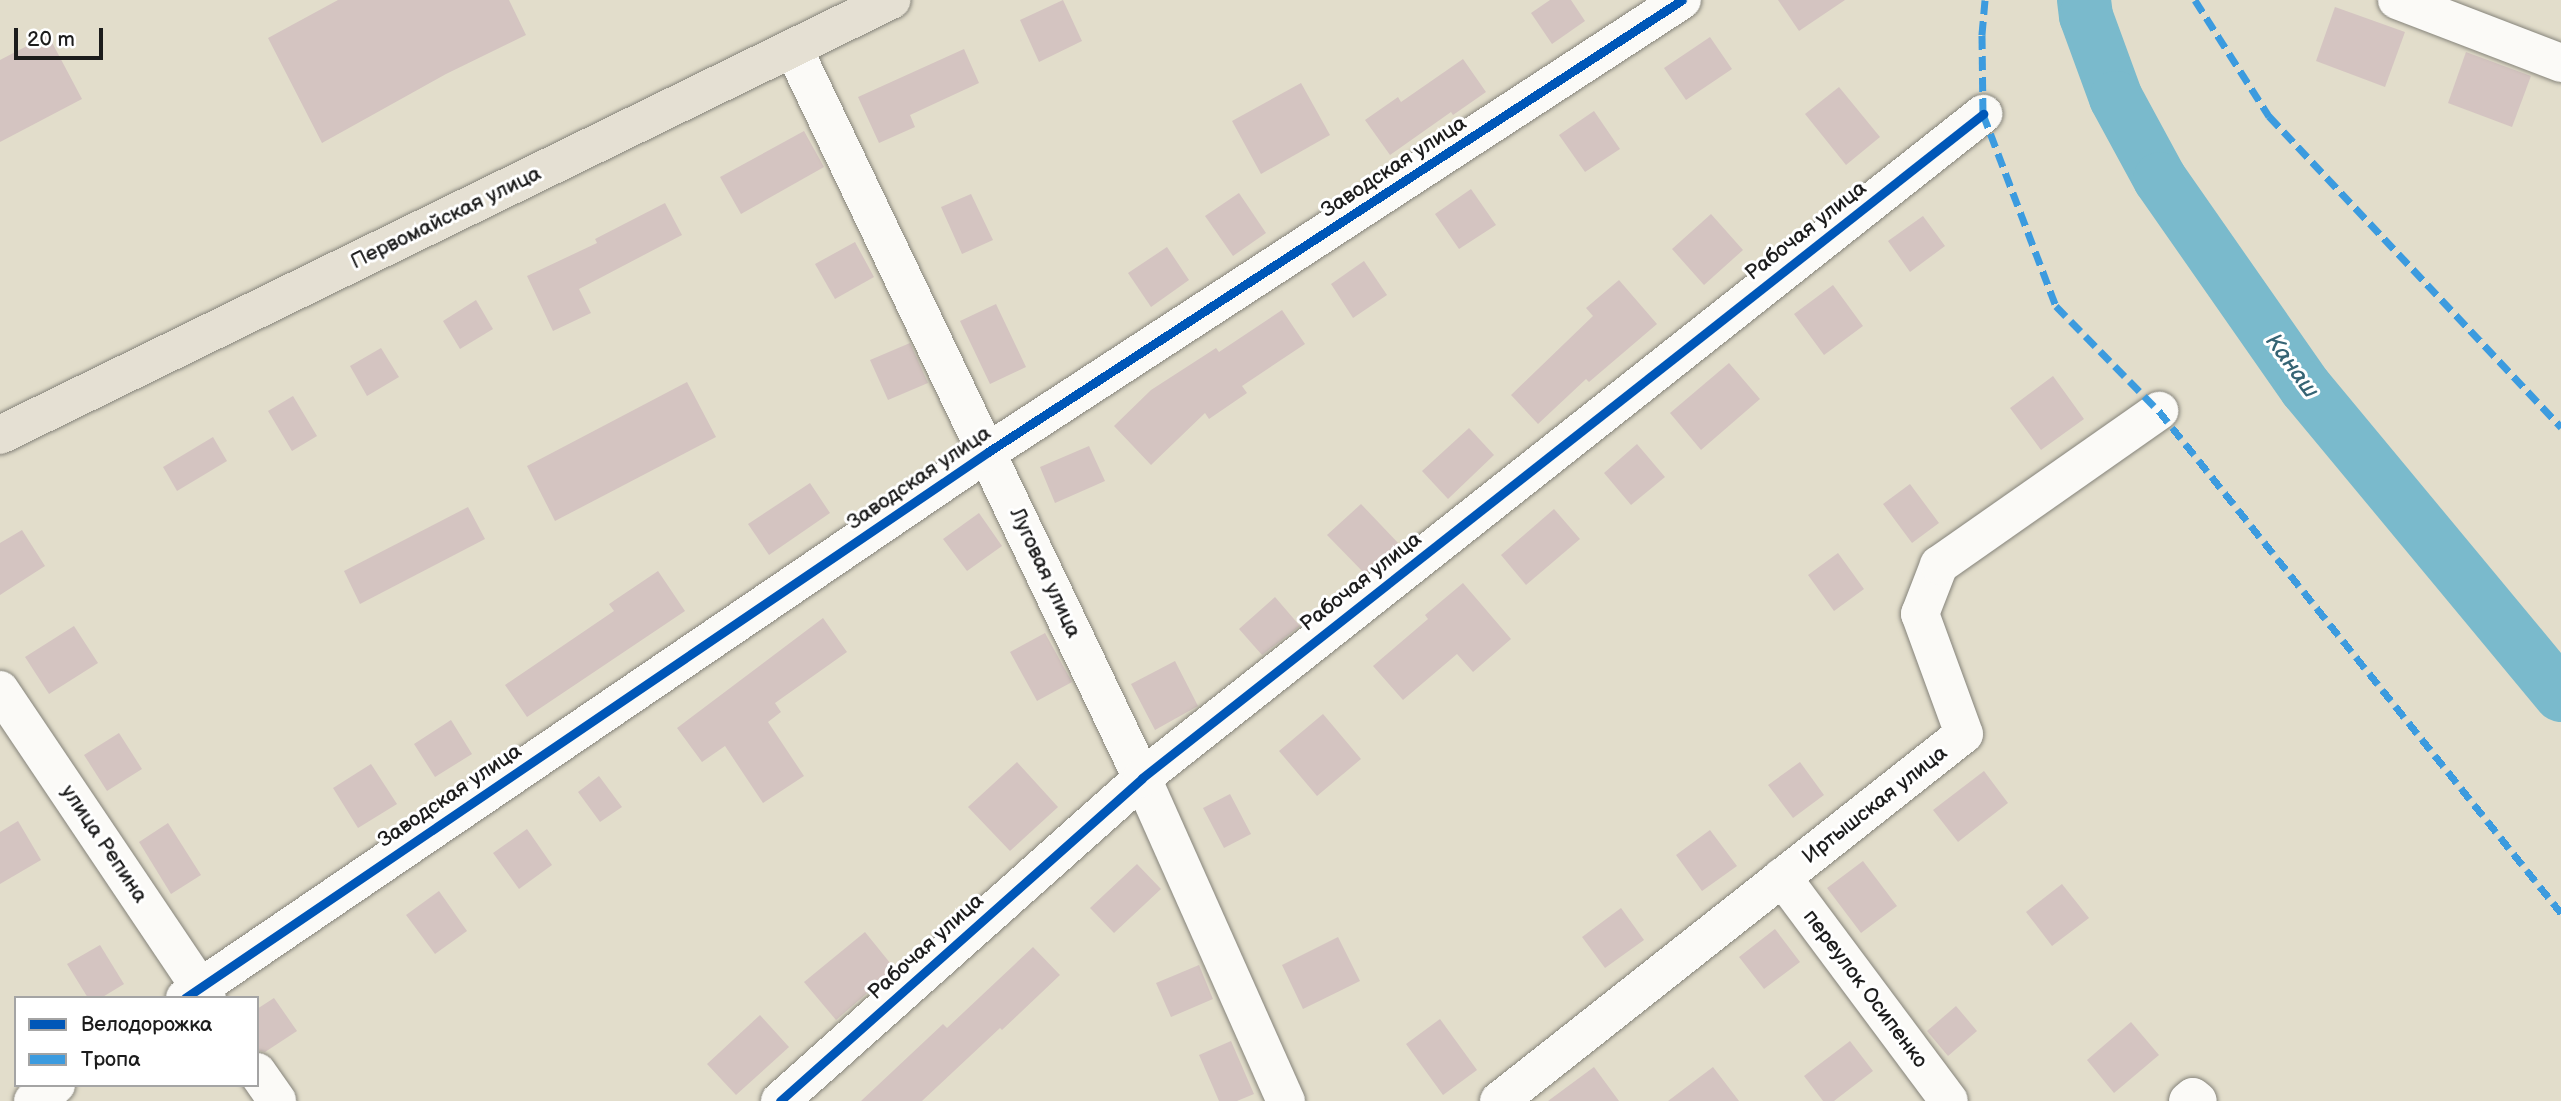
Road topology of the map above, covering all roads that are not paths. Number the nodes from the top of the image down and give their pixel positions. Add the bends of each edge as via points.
1 (891, 0) edge
2 (1682, 0) edge
3 (2398, 0) edge
4 (794, 50) junction
5 (2561, 63) edge
6 (1983, 114) dead end
7 (2159, 411) dead end
8 (0, 435) edge
9 (988, 452) junction
10 (0, 690) edge
11 (1142, 778) junction
12 (1782, 877) junction
13 (198, 994) edge
14 (259, 1075) edge
15 (53, 1087) edge
16 (33, 1101) edge
17 (277, 1101) edge
18 (780, 1101) edge
19 (1286, 1101) edge
20 (1499, 1101) edge
21 (1949, 1101) edge

1 - 4 main road, Первомайская улица
2 - 9 street, Заводская улица
3 - 5 street
4 - 8 main road, Первомайская улица
4 - 9 street, Луговая улица
6 - 11 street, Рабочая улица
7 - 12 street, Иртышская улица via 1939,565 1920,614 1964,734
9 - 11 street, Луговая улица
9 - 13 street, Заводская улица
10 - 13 street, улица Репина
11 - 18 street, Рабочая улица
11 - 19 street, Луговая улица
12 - 20 street, Иртышская улица
12 - 21 street, переулок Осипенко
14 - 17 street
15 - 16 street

